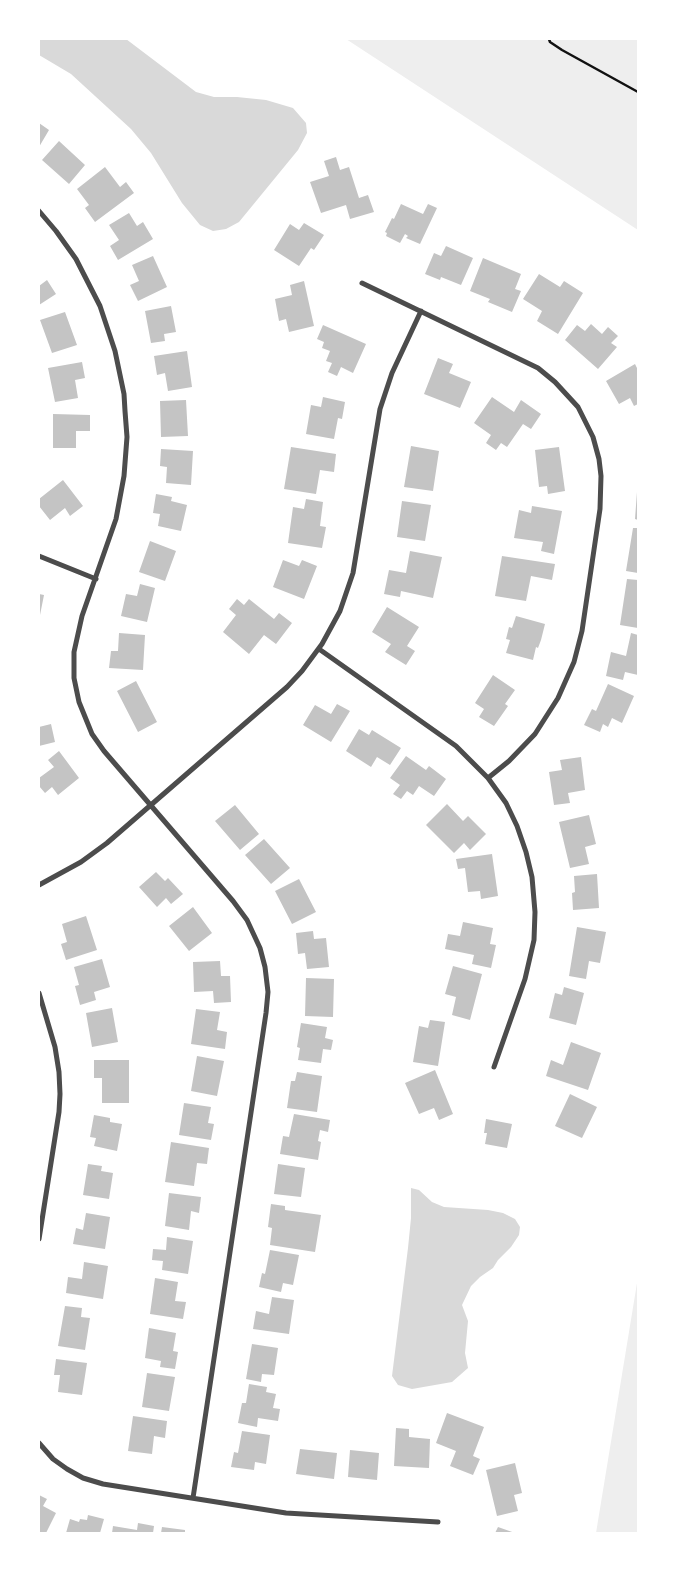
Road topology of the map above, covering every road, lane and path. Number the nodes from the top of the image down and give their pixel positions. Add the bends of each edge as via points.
1 (549, 39) edge
2 (638, 92) edge
3 (39, 211) edge
4 (362, 283) dead end
5 (421, 311) junction
6 (39, 556) edge
7 (96, 580) junction
8 (319, 649) junction
9 (488, 778) junction
10 (151, 804) junction
11 (39, 885) edge
12 (39, 992) edge
13 (494, 1067) dead end
14 (39, 1239) edge
15 (39, 1442) edge
16 (193, 1498) junction
17 (438, 1522) dead end

1 - 2 path via 562,50
3 - 7 street via 76,260 100,306 116,351 124,394 127,437 124,476 116,519
4 - 5 street
5 - 8 street via 392,373 380,409 353,573 340,611
5 - 9 street via 522,359 551,378 571,398 583,417 593,437 600,464 600,509 582,631 574,662 558,698 535,734
6 - 7 street
7 - 10 street via 82,616 74,652 74,678 79,702 100,746
8 - 9 street via 456,746
8 - 10 street via 287,687
9 - 13 street via 506,804 520,834 532,877 535,912 534,940 528,967
10 - 11 street via 81,862
10 - 16 street via 247,920 260,948 268,992
12 - 14 street via 55,1047 60,1094
15 - 16 street via 50,1456 89,1481
16 - 17 street via 303,1514

